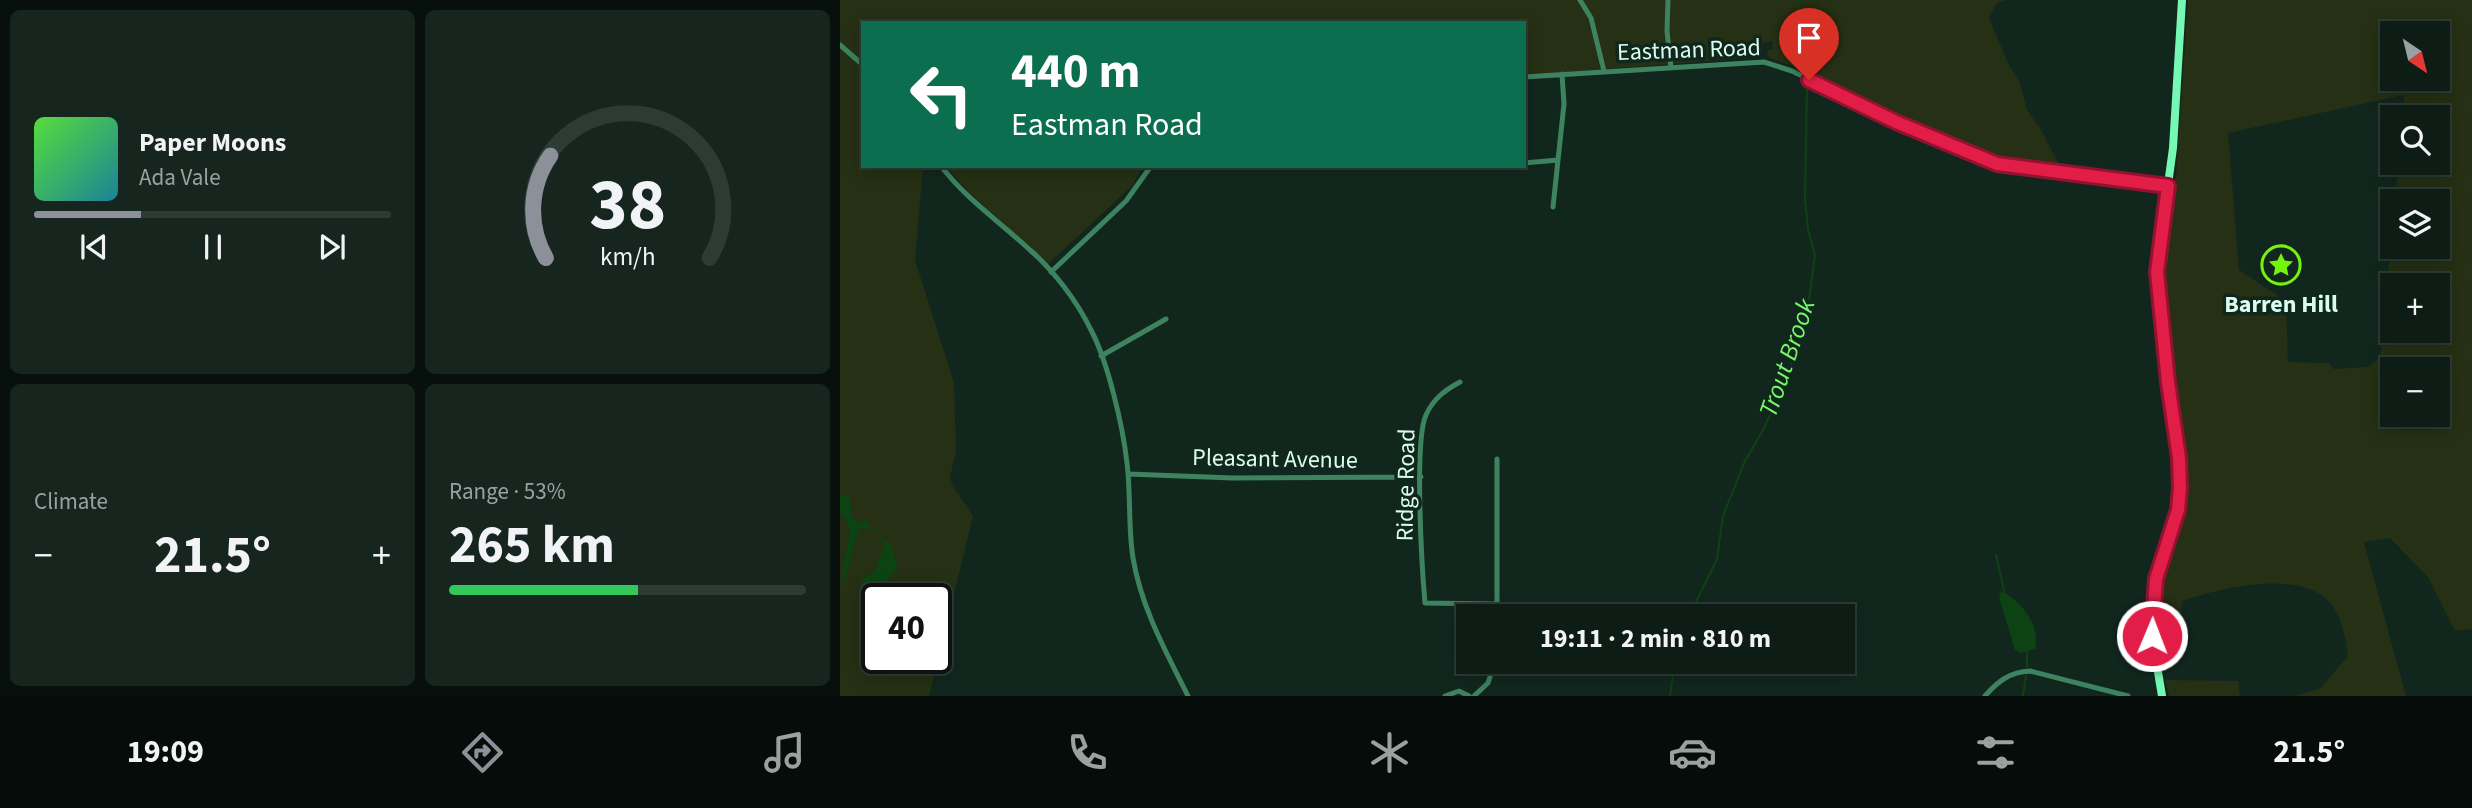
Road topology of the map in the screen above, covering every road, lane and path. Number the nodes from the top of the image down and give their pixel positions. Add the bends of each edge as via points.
1 (1580, 0) edge
2 (1668, 0) edge
3 (2182, 0) edge
4 (840, 45) edge
5 (861, 63) edge
6 (1671, 68) junction
7 (1604, 71) junction
8 (1562, 74) junction
9 (1526, 78) edge
10 (1558, 160) junction
11 (1526, 163) edge
12 (943, 168) edge
13 (1149, 168) edge
14 (2168, 186) junction
15 (1553, 207) dead end
16 (1051, 272) junction
17 (1166, 319) dead end
18 (1101, 356) junction
19 (1460, 382) dead end
20 (1497, 459) dead end
21 (1128, 474) junction
22 (1421, 477) junction
23 (1497, 604) joint
24 (1491, 674) edge
25 (1188, 696) edge
26 (1446, 696) edge
27 (1471, 696) edge
28 (1985, 696) edge
29 (2128, 696) edge
30 (2162, 696) edge

1 - 7 street via 1591,19
2 - 6 street
3 - 14 street
4 - 5 street
6 - 7 street, Eastman Road
6 - 14 street, Eastman Road via 1764,62 1997,164
7 - 8 street, Eastman Road
8 - 9 street, Eastman Road
8 - 10 street
10 - 11 street
10 - 15 street
12 - 16 street
13 - 16 street via 1126,201
14 - 30 street via 2157,272 2180,488 2153,599 2152,636
16 - 18 street via 1083,316
17 - 18 street
18 - 21 street
19 - 22 street, Ridge Road via 1444,391 1425,415
20 - 23 street
21 - 22 street, Pleasant Avenue
21 - 25 street via 1130,537 1138,582
22 - 23 street, Ridge Road via 1424,603
24 - 27 street via 1488,683
26 - 27 street via 1459,691
28 - 29 street via 2007,676 2030,671

